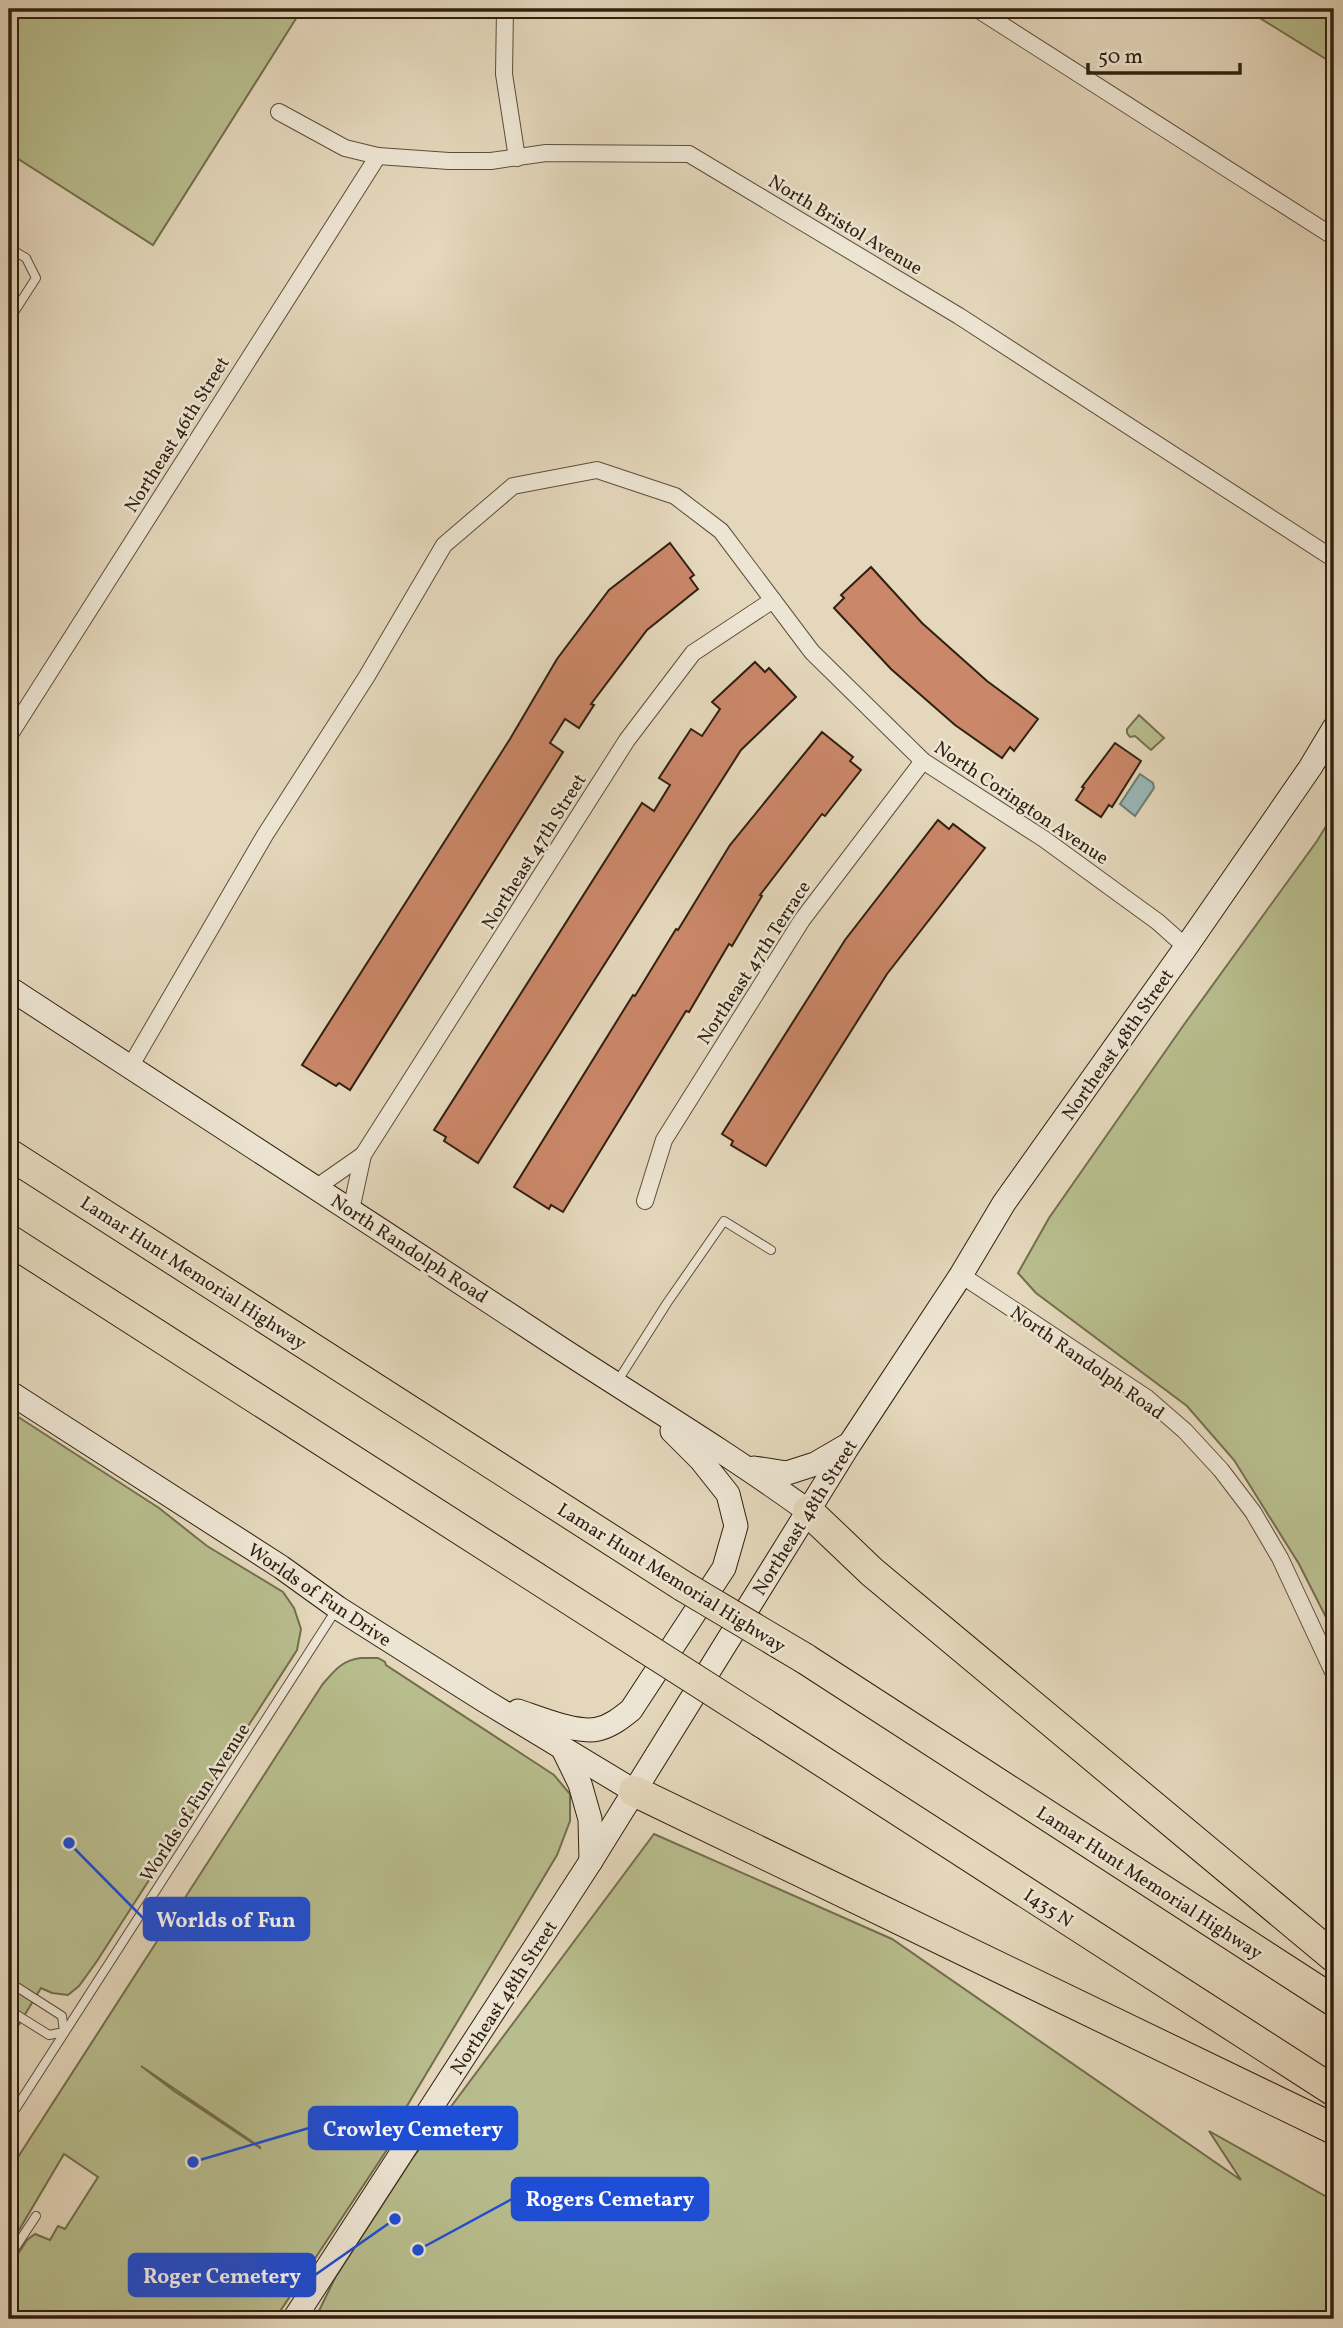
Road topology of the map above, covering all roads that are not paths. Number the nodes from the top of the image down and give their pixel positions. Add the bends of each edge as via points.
1 (505, 9) edge
2 (976, 9) edge
3 (279, 112) dead end
4 (378, 156) junction
5 (517, 158) junction
6 (1334, 237) edge
7 (9, 248) edge
8 (9, 320) edge
9 (1334, 559) edge
10 (773, 600) junction
11 (1334, 728) edge
12 (9, 736) edge
13 (923, 761) junction
14 (1186, 947) junction
15 (9, 989) edge
16 (130, 1067) junction
17 (9, 1154) edge
18 (363, 1156) junction
19 (317, 1187) junction
20 (645, 1201) dead end
21 (351, 1210) junction
22 (9, 1240) edge
23 (771, 1250) dead end
24 (961, 1275) junction
25 (616, 1384) junction
26 (9, 1392) edge
27 (644, 1403) junction
28 (849, 1445) junction
29 (748, 1467) junction
30 (808, 1511) junction
31 (338, 1608) junction
32 (1334, 1674) edge
33 (485, 1702) junction
34 (563, 1749) junction
35 (634, 1791) junction
36 (591, 1861) junction
37 (1334, 1957) edge
38 (9, 1982) edge
39 (1334, 2001) edge
40 (9, 2010) edge
41 (64, 2032) junction
42 (1334, 2091) edge
43 (9, 2119) edge
44 (1334, 2129) edge
45 (36, 2216) dead end
46 (9, 2257) edge
47 (294, 2319) edge

1 - 5 street via 504,74
2 - 6 street
3 - 4 street, North Bristol Avenue via 345,148
4 - 5 street, North Bristol Avenue via 449,161
4 - 12 street, Northeast 46th Street
5 - 9 street, North Bristol Avenue via 546,153 689,154 958,316
7 - 8 lane via 26,258 36,278
10 - 13 street, North Corington Avenue via 812,652
10 - 16 street, North Corington Avenue via 721,531 675,496 597,470 513,486 444,545 367,677 265,835
10 - 18 street, Northeast 47th Street via 693,653 627,740
11 - 14 main road, Northeast 48th Street
13 - 14 street, North Corington Avenue via 1044,839
13 - 20 street, Northeast 47th Terrace via 794,932 664,1140
14 - 24 main road, Northeast 48th Street via 1004,1203
15 - 16 main road, North Randolph Road
16 - 19 main road, North Randolph Road
17 - 39 highway, Lamar Hunt Memorial Highway, bridge via 804,1658
18 - 19 street, Northeast 47th Street
18 - 21 street, Northeast 47th Street
19 - 21 main road, North Randolph Road
21 - 25 main road, North Randolph Road
22 - 42 highway, I435 N, bridge
23 - 25 lane via 724,1221
24 - 28 main road, Northeast 48th Street
24 - 32 street, North Randolph Road via 1147,1398 1185,1431 1253,1512 1280,1558
25 - 27 main road, North Randolph Road
26 - 31 main road, Worlds of Fun Drive
27 - 29 main road, North Randolph Road
27 - 33 main road via 728,1494 736,1526 724,1568 631,1710 612,1724 596,1730 566,1726
28 - 29 main road via 787,1473
28 - 30 main road, Northeast 48th Street
29 - 30 main road, North Randolph Road
30 - 35 main road, Northeast 48th Street
30 - 37 highway via 872,1572
31 - 33 main road, Worlds of Fun Drive
31 - 41 lane, Worlds of Fun Avenue
33 - 34 main road, Worlds of Fun Drive
34 - 35 main road, Worlds of Fun Drive
34 - 36 main road via 590,1819
35 - 36 main road, Northeast 48th Street
35 - 44 highway
36 - 47 main road, Northeast 48th Street
38 - 41 lane via 62,2016
40 - 41 lane via 48,2035
41 - 43 lane, Worlds of Fun Avenue
45 - 46 lane

